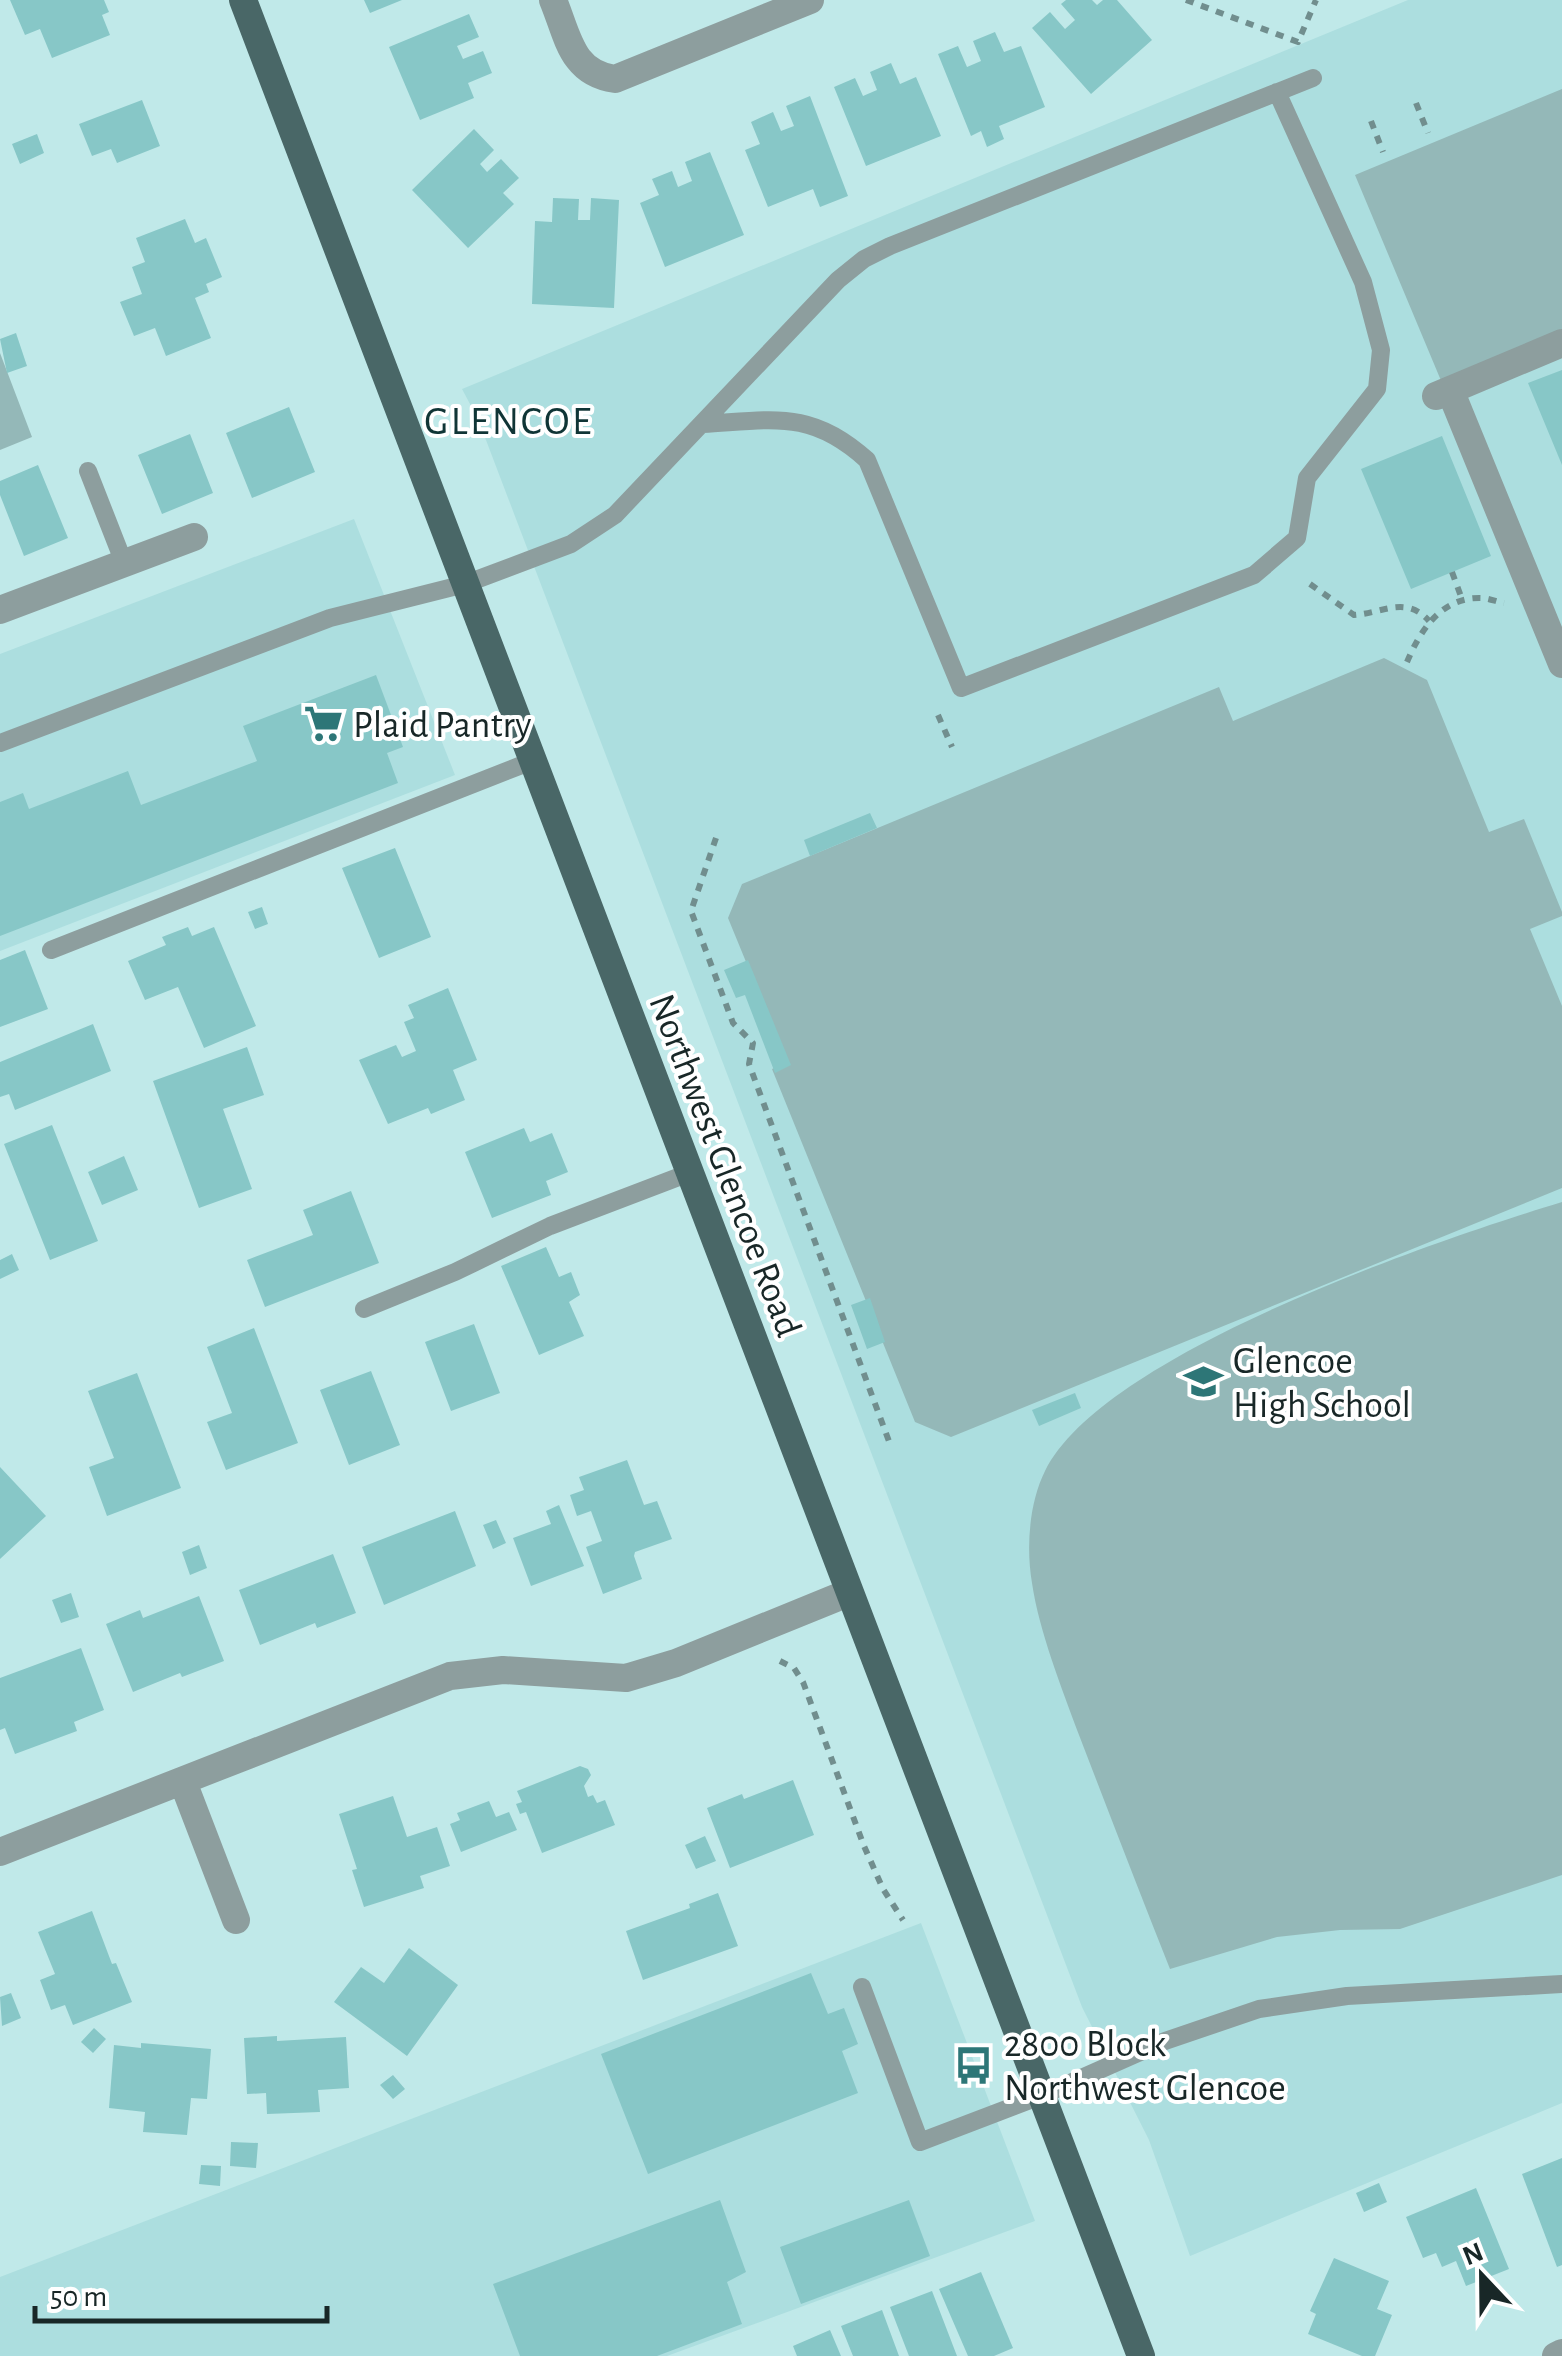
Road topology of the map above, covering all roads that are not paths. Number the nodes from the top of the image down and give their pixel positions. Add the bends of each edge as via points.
1 (243, 0) edge
2 (553, 0) edge
3 (810, 0) edge
4 (1313, 78) dead end
5 (1277, 92) junction
6 (1562, 343) edge
7 (703, 424) junction
8 (88, 471) dead end
9 (194, 537) dead end
10 (124, 563) junction
11 (465, 584) junction
12 (0, 610) edge
13 (1562, 664) edge
14 (0, 743) edge
15 (532, 761) junction
16 (51, 950) dead end
17 (689, 1173) junction
18 (364, 1308) dead end
19 (848, 1593) junction
20 (184, 1782) junction
21 (0, 1852) edge
22 (236, 1920) dead end
23 (1562, 1984) edge
24 (862, 1987) dead end
25 (1042, 2095) junction
26 (1137, 2355) edge

1 - 11 main road, Northwest Glencoe Road
2 - 3 street via 578,60 587,71 615,79
4 - 5 lane
5 - 7 lane via 864,259
5 - 7 lane via 1363,282 1381,350 1377,388 1308,478 1297,538 1254,575 962,688 867,460 840,436 788,419
6 - 13 street via 1442,394
7 - 11 lane via 593,532
8 - 10 lane
9 - 10 street
10 - 12 street
11 - 14 lane via 330,618
11 - 15 main road, Northwest Glencoe Road
15 - 16 lane
15 - 17 main road, Northwest Glencoe Road
17 - 18 lane
17 - 19 main road, Northwest Glencoe Road
19 - 20 street via 626,1678 503,1670 450,1676
19 - 25 main road, Northwest Glencoe Road
20 - 21 street
20 - 22 street
23 - 25 lane via 1347,1996 1258,2009 1164,2041
24 - 25 lane via 920,2142
25 - 26 main road, Northwest Glencoe Road

